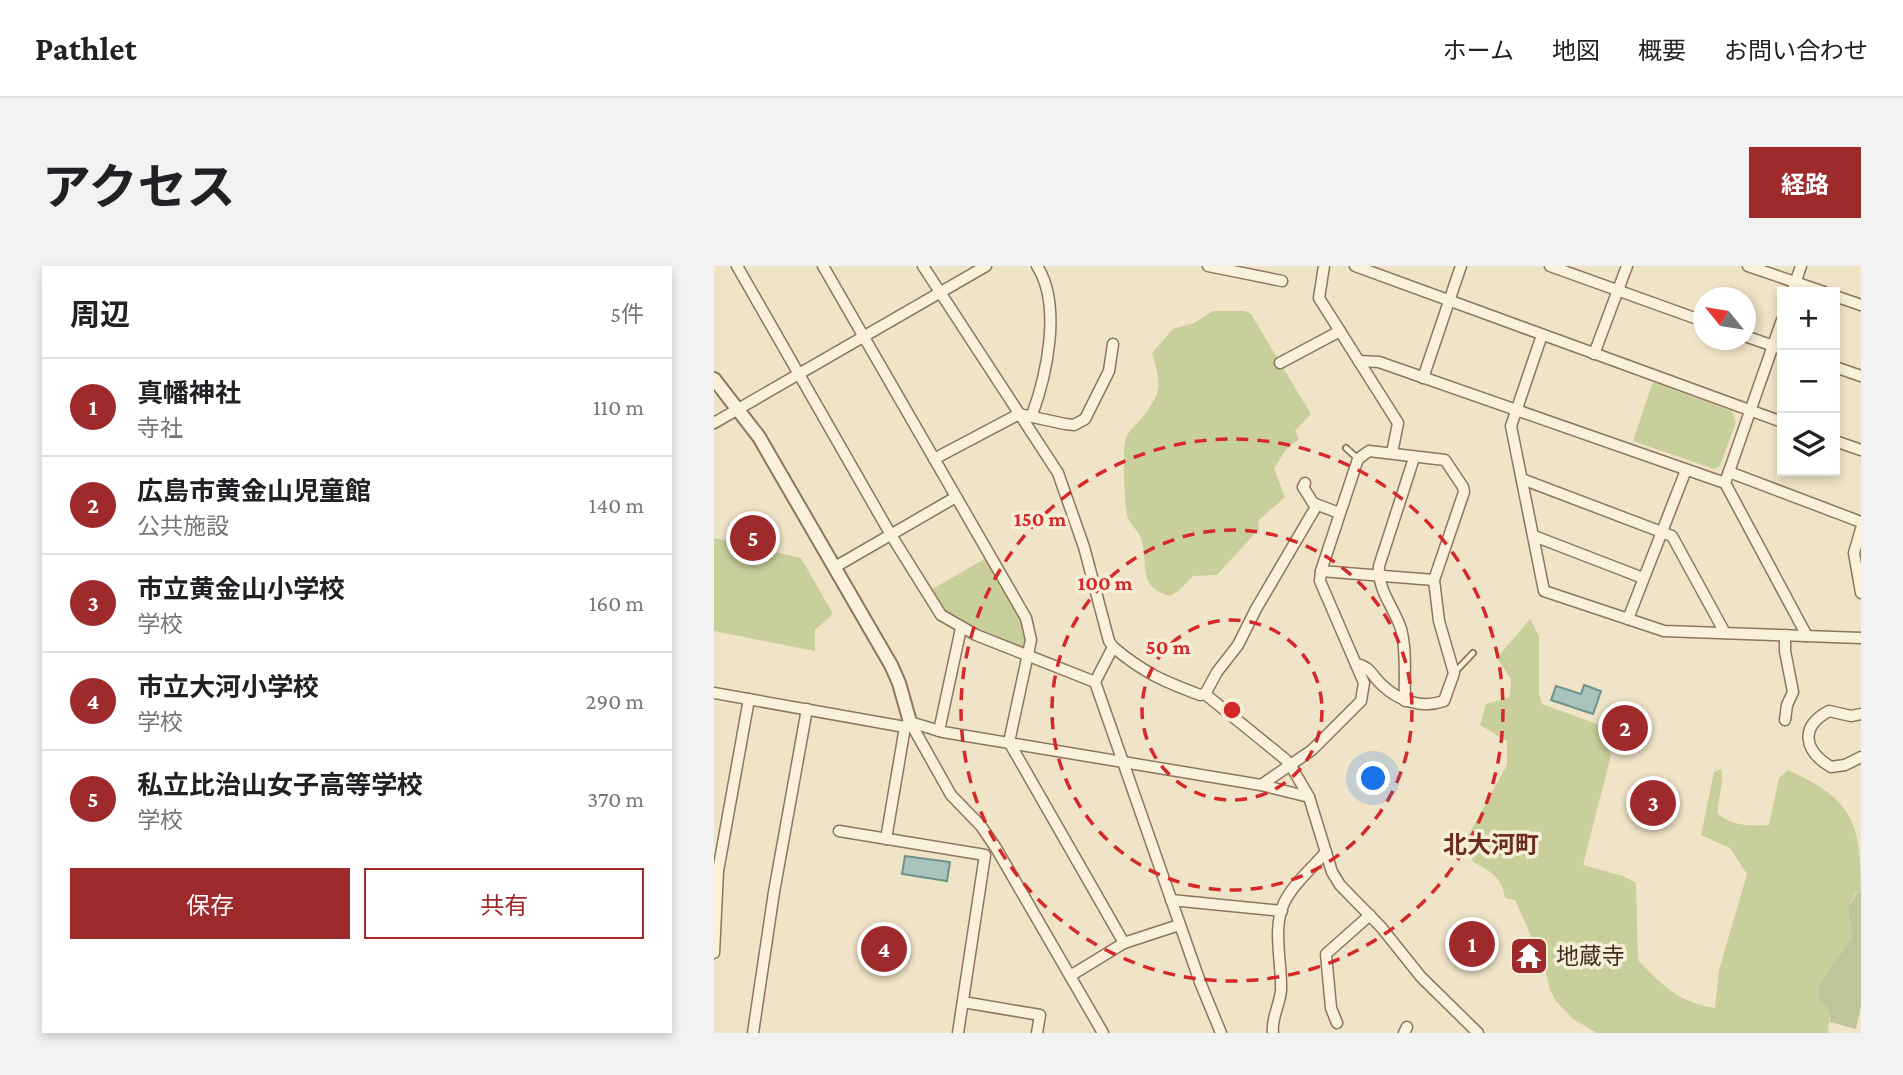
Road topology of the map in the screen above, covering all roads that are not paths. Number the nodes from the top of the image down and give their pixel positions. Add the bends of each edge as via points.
1 (737, 266) edge
2 (822, 266) edge
3 (923, 266) edge
4 (986, 266) edge
5 (1037, 266) edge
6 (1208, 266) edge
7 (1324, 266) edge
8 (1355, 266) edge
9 (1461, 266) edge
10 (1550, 266) edge
11 (1627, 266) edge
12 (1748, 266) edge
13 (1801, 266) edge
14 (1282, 281) dead end
15 (1794, 287) edge
16 (1617, 290) junction
17 (940, 292) junction
18 (1840, 298) edge
19 (1449, 301) junction
20 (1861, 305) edge
21 (1693, 317) edge
22 (1340, 331) junction
23 (1542, 335) junction
24 (863, 337) junction
25 (1756, 340) edge
26 (1113, 344) dead end
27 (1777, 348) edge
28 (1594, 354) junction
29 (1359, 361) junction
30 (1280, 363) dead end
31 (1840, 369) edge
32 (800, 373) junction
33 (1861, 376) edge
34 (1423, 378) junction
35 (714, 379) edge
36 (739, 409) junction
37 (1751, 410) junction
38 (1516, 411) junction
39 (1019, 414) junction
40 (1032, 415) junction
41 (1777, 420) edge
42 (714, 423) edge
43 (1840, 443) edge
44 (1346, 448) dead end
45 (1861, 450) edge
46 (1392, 453) junction
47 (1358, 458) junction
48 (1414, 458) junction
49 (934, 459) junction
50 (1686, 470) junction
51 (1729, 472) junction
52 (1522, 480) junction
53 (1305, 483) dead end
54 (1725, 483) junction
55 (956, 497) junction
56 (1317, 505) junction
57 (1339, 513) junction
58 (1861, 522) edge
59 (1861, 529) edge
60 (1662, 531) junction
61 (891, 535) junction
62 (1534, 536) junction
63 (835, 567) junction
64 (1321, 571) junction
65 (1378, 575) junction
66 (1643, 578) junction
67 (1434, 580) junction
68 (1861, 593) edge
69 (1628, 619) junction
70 (961, 628) junction
71 (1725, 633) junction
72 (1785, 635) junction
73 (1807, 636) junction
74 (1861, 638) edge
75 (1113, 647) junction
76 (1473, 653) dead end
77 (1027, 656) junction
78 (1357, 664) junction
79 (1454, 673) junction
80 (1095, 682) junction
81 (714, 693) edge
82 (1205, 694) junction
83 (749, 699) junction
84 (1405, 701) junction
85 (807, 709) junction
86 (1861, 714) edge
87 (1785, 720) dead end
88 (907, 724) junction
89 (939, 731) junction
90 (1009, 742) junction
91 (1861, 757) edge
92 (1123, 762) junction
93 (1291, 766) junction
94 (1261, 785) junction
95 (1309, 797) junction
96 (839, 831) dead end
97 (886, 839) junction
98 (996, 848) junction
99 (1326, 852) junction
100 (985, 855) junction
101 (1171, 900) junction
102 (1282, 911) junction
103 (1370, 915) junction
104 (1180, 925) junction
105 (1124, 943) junction
106 (714, 953) edge
107 (1070, 976) junction
108 (963, 1002) junction
109 (1215, 1018) junction
110 (1337, 1023) dead end
111 (1468, 1023) junction
112 (754, 1033) edge
113 (958, 1033) edge
114 (1037, 1033) edge
115 (1103, 1033) edge
116 (1210, 1033) edge
117 (1221, 1033) edge
118 (1273, 1033) edge
119 (1462, 1033) edge
120 (1478, 1033) edge

1 - 32 street
2 - 24 street
3 - 17 street
4 - 17 street
5 - 40 street via 1046,279 1050,328
6 - 14 street
7 - 22 street via 1319,298
8 - 19 street
9 - 19 street
10 - 16 street
11 - 16 street
12 - 15 street
13 - 15 street
16 - 21 street
16 - 28 street
17 - 24 street
17 - 39 street
18 - 20 street
19 - 23 street
19 - 34 street
22 - 29 street
22 - 30 street
23 - 28 street
23 - 38 street
24 - 32 street
24 - 49 street
25 - 27 street
26 - 40 street via 1109,371 1085,419 1074,425
27 - 37 street
28 - 37 street
29 - 34 street via 1379,362
29 - 46 street via 1398,423
31 - 33 street
32 - 36 street
32 - 61 street
34 - 38 street
35 - 36 street
36 - 42 street
36 - 63 street
37 - 41 street
37 - 51 street
38 - 50 street
38 - 52 street via 1511,426
39 - 40 street
39 - 49 street
39 - 75 street via 1058,472
43 - 45 street
44 - 47 lane
46 - 47 street via 1369,451
46 - 48 street
47 - 57 street
48 - 65 street
48 - 67 street via 1445,460 1464,487
49 - 55 street
50 - 54 street
50 - 60 street
51 - 54 street
51 - 58 street
52 - 60 street
52 - 62 street
53 - 56 street via 1307,495
54 - 73 street
55 - 61 street
55 - 77 street via 1026,618 1031,640
56 - 57 street
56 - 82 street
57 - 64 street
59 - 68 street via 1854,553
60 - 66 street
60 - 71 street via 1672,536
61 - 63 street
61 - 70 street via 935,609
62 - 66 street
62 - 69 street via 1544,590
63 - 88 street via 894,671
64 - 65 street
64 - 78 street via 1320,582
65 - 67 street
65 - 84 street via 1403,639
66 - 69 street
67 - 79 street via 1439,621
69 - 71 street via 1664,631
70 - 77 street
70 - 89 street
71 - 72 street
72 - 73 street
72 - 87 street via 1793,692
73 - 74 street
75 - 80 street
75 - 82 street via 1143,671
76 - 79 lane
77 - 80 street
77 - 90 street
78 - 84 street via 1367,667
78 - 93 street via 1364,683 1361,701
79 - 84 street via 1444,701 1435,705
80 - 92 street
81 - 83 street
82 - 93 street
83 - 85 street
83 - 106 street via 718,871
85 - 88 street
85 - 112 street
86 - 91 street via 1829,711 1820,715 1808,736 1815,755 1832,767
88 - 89 street
88 - 97 street
88 - 98 street via 951,795
89 - 90 street
90 - 92 street
90 - 105 street
92 - 94 street
92 - 101 street
93 - 94 street
93 - 95 street
94 - 95 street
95 - 99 street
96 - 97 street
97 - 100 street
98 - 100 street
98 - 107 street
99 - 102 street via 1290,894
99 - 103 street via 1340,885
100 - 108 street
101 - 102 street
101 - 104 street
102 - 118 street via 1281,993
103 - 110 street via 1326,954 1331,1008
103 - 111 street via 1421,977
104 - 105 street
104 - 109 street
105 - 107 street
107 - 115 street
108 - 113 street
108 - 114 street via 1040,1015
109 - 116 street
109 - 117 street
111 - 119 street
111 - 120 street

